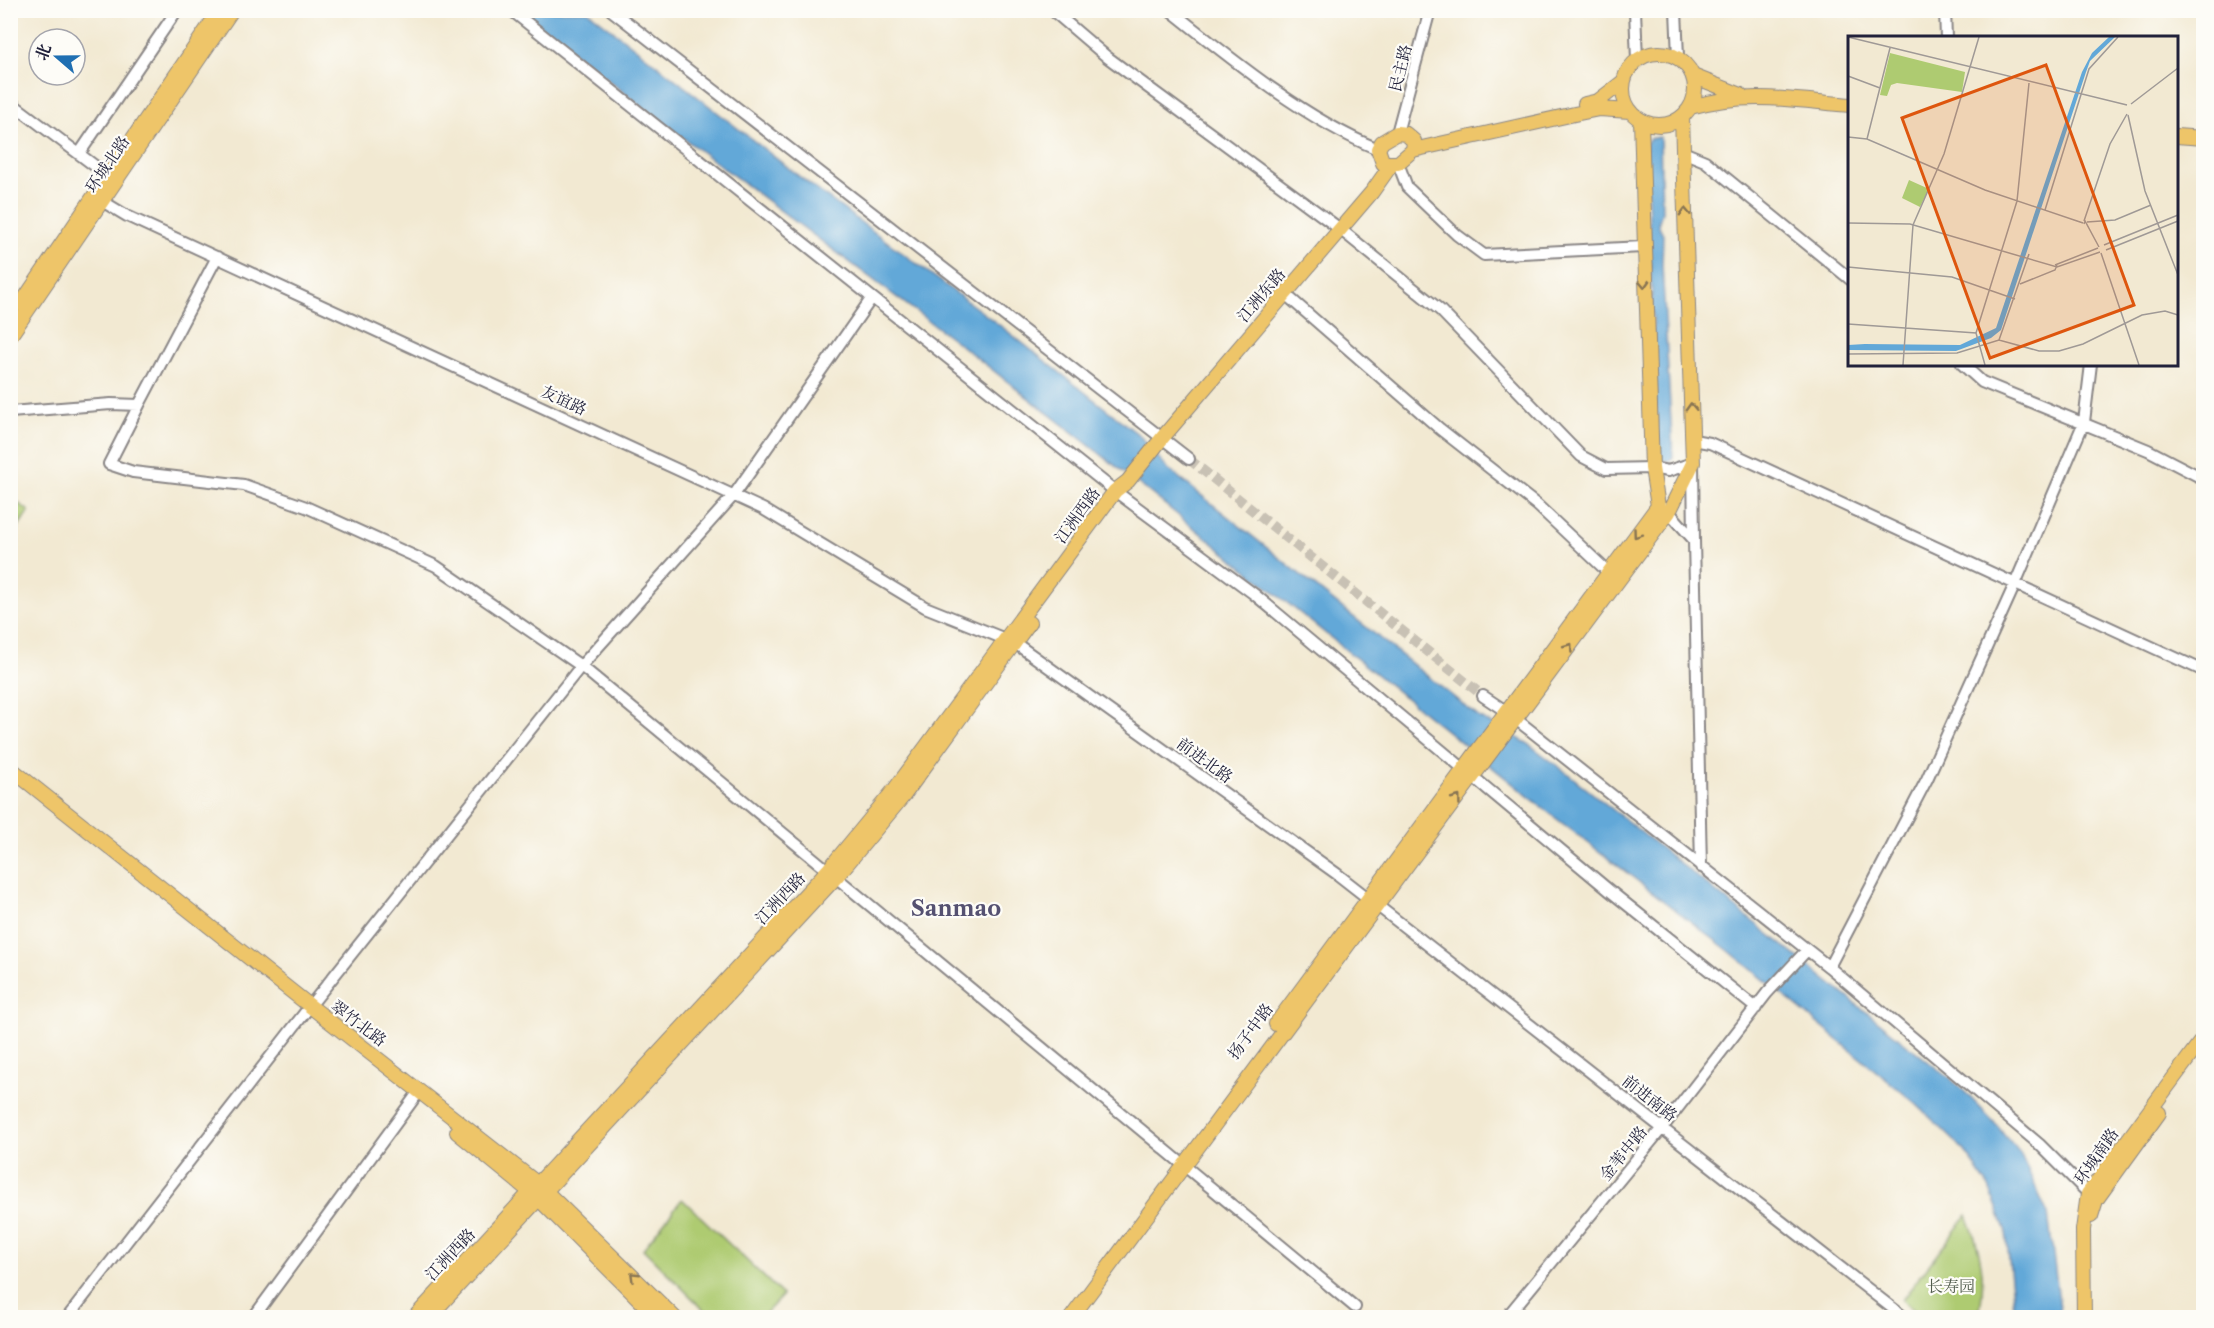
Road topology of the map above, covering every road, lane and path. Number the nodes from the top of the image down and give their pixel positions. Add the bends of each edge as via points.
1 (177, 10) edge
2 (220, 10) edge
3 (232, 10) edge
4 (511, 10) edge
5 (611, 10) edge
6 (1052, 10) edge
7 (1170, 10) edge
8 (1430, 10) edge
9 (1635, 10) edge
10 (1676, 10) edge
11 (1945, 10) edge
12 (1946, 36) edge
13 (1678, 57) junction
14 (1637, 60) junction
15 (1693, 76) junction
16 (1624, 81) junction
17 (1746, 96) junction
18 (10, 102) edge
19 (1848, 105) edge
20 (1630, 111) junction
21 (1686, 112) junction
22 (1641, 120) junction
23 (1397, 133) junction
24 (2178, 136) edge
25 (2204, 138) edge
26 (1413, 145) junction
27 (1378, 150) junction
28 (1683, 152) junction
29 (79, 154) junction
30 (1395, 164) junction
31 (107, 175) junction
32 (98, 198) junction
33 (1340, 229) junction
34 (1643, 247) junction
35 (217, 257) junction
36 (1848, 277) edge
37 (1284, 293) junction
38 (871, 299) junction
39 (10, 319) edge
40 (10, 336) edge
41 (1964, 366) edge
42 (2091, 366) edge
43 (139, 405) junction
44 (10, 412) edge
45 (2084, 422) junction
46 (1693, 440) junction
47 (1159, 441) junction
48 (1189, 459) tunnel mouth
49 (1693, 463) junction
50 (1652, 468) junction
51 (2204, 479) edge
52 (1128, 482) joint
53 (1118, 494) junction
54 (734, 495) junction
55 (1664, 509) junction
56 (1694, 540) junction
57 (1609, 573) junction
58 (2015, 584) junction
59 (1011, 641) junction
60 (581, 666) junction
61 (2204, 671) edge
62 (1483, 696) tunnel mouth
63 (1508, 720) junction
64 (10, 768) edge
65 (1471, 770) junction
66 (10, 779) edge
67 (1701, 867) junction
68 (833, 873) junction
69 (1372, 900) junction
70 (1804, 953) junction
71 (1828, 967) junction
72 (1756, 1008) junction
73 (307, 1010) junction
74 (2204, 1037) edge
75 (2204, 1051) edge
76 (415, 1097) junction
77 (1663, 1127) junction
78 (1180, 1163) junction
79 (539, 1191) junction
80 (2092, 1197) junction
81 (1355, 1307) dead end
82 (67, 1317) edge
83 (253, 1317) edge
84 (414, 1317) edge
85 (428, 1317) edge
86 (658, 1317) edge
87 (675, 1317) edge
88 (1060, 1317) edge
89 (1071, 1317) edge
90 (1506, 1317) edge
91 (1905, 1317) edge
92 (2084, 1317) edge
93 (2092, 1317) edge

1 - 29 street
2 - 31 main road, 环城北路
3 - 32 main road, 环城北路
4 - 38 street
5 - 47 street
6 - 33 street via 1107,57
7 - 27 street via 1231,59 1347,137
8 - 23 street, 民主路
9 - 14 street
10 - 13 street
11 - 12 street
13 - 14 main road via 1653,53
13 - 15 main road
14 - 16 main road
15 - 17 main road
15 - 21 main road via 1695,92
16 - 20 main road via 1624,97
16 - 26 main road via 1599,101
17 - 19 main road
17 - 21 main road via 1718,99
18 - 29 street
20 - 22 main road
20 - 26 main road via 1579,112
21 - 22 main road via 1662,125
21 - 28 main road
22 - 34 main road
23 - 26 main road via 1406,134
23 - 27 main road via 1382,142
24 - 25 main road
26 - 30 main road
27 - 30 main road via 1383,163
28 - 36 street via 1705,161
46 -> 28 main road
29 - 31 street
30 - 33 main road, 江洲东路
30 - 34 street via 1407,187 1456,235 1484,255
31 - 32 main road, 环城北路
32 - 35 street, 友谊路 via 127,216
32 - 39 main road, 环城北路
32 - 40 main road, 环城北路
33 - 37 main road, 江洲东路
33 - 50 street via 1440,310 1581,456 1606,469
34 -> 50 main road
35 - 43 street
35 - 54 street, 友谊路
37 - 47 main road, 江洲东路
37 - 57 street via 1440,429 1537,506
38 - 53 street
38 - 54 street
41 - 45 street via 1982,382
42 - 45 street
43 - 44 street
43 - 60 street via 109,464 133,472 244,485 306,507 436,567
45 - 51 street
45 - 58 street
46 - 49 main road
46 - 58 street via 1710,443
47 - 48 street
47 - 52 main road, 江洲东路
49 - 50 street via 1668,471
49 - 55 main road
49 - 56 street
50 - 55 main road
52 - 53 main road, 江洲西路
53 - 59 main road, 江洲西路
53 - 65 street via 1254,594
54 - 59 street, 友谊路 via 925,607
54 - 60 street
55 - 56 street
55 -> 57 main road
63 -> 55 main road
56 - 67 street
57 - 63 main road
58 - 61 street
58 - 71 street via 1927,778
59 - 68 main road, 江洲西路 via 904,795
59 - 69 street, 前进北路
60 - 68 street
60 - 73 street
62 - 63 street
63 - 65 main road, 扬子中路
63 - 67 street
64 - 73 main road, 翠竹北路
65 - 69 main road, 扬子中路
65 - 72 street
66 - 73 main road, 翠竹北路
67 - 70 street
68 - 78 street
68 - 79 main road, 江洲西路
69 - 77 street, 前进南路
69 - 78 main road, 扬子中路
70 - 71 street
70 - 72 street, 金苇中路
71 - 80 street via 2039,1144
72 - 77 street, 金苇中路
73 - 76 main road, 翠竹北路
73 - 79 main road, 翠竹北路
73 - 82 street
74 - 80 main road, 环城南路
75 - 80 main road, 环城南路
76 - 79 main road, 翠竹北路
76 - 83 street
77 - 90 street, 金苇中路
77 - 91 street, 前进南路
78 - 81 street
78 - 88 main road, 扬子中路
78 - 89 main road, 扬子中路
79 - 84 main road, 江洲西路
79 - 85 main road, 江洲西路
79 - 86 main road, 翠竹北路
87 -> 79 main road, 翠竹北路
80 - 92 main road, 环城南路 via 2083,1230
80 - 93 main road, 环城南路

